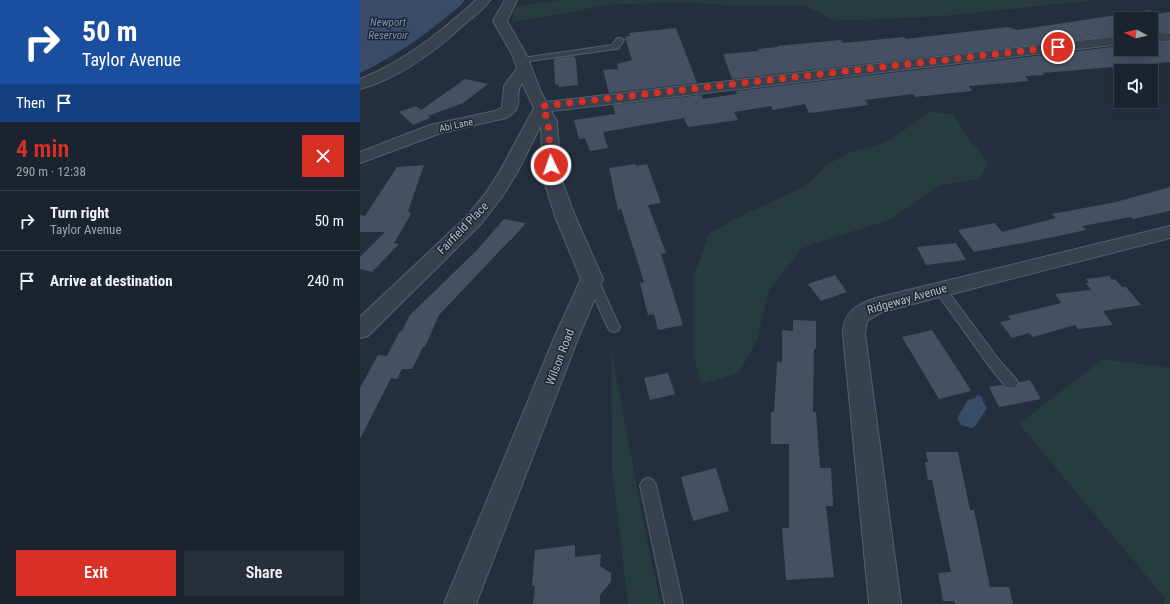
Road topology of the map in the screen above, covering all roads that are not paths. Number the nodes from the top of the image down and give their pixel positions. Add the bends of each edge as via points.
1 (484, 0) edge
2 (511, 0) edge
3 (518, 0) edge
4 (1170, 37) edge
5 (1158, 38) edge
6 (620, 40) dead end
7 (1114, 41) edge
8 (524, 64) junction
9 (360, 84) edge
10 (542, 106) junction
11 (360, 158) edge
12 (1170, 232) edge
13 (592, 279) junction
14 (940, 289) junction
15 (614, 328) dead end
16 (360, 330) edge
17 (1011, 383) dead end
18 (648, 485) dead end
19 (460, 604) edge
20 (674, 604) edge
21 (885, 604) edge

1 - 9 street via 419,56 380,77
2 - 3 street
2 - 8 street via 500,21
4 - 5 street
6 - 8 lane via 615,47
7 - 10 street
8 - 10 street via 533,92
8 - 11 street, Abi Lane via 512,86 511,105 500,115 436,129
10 - 13 street via 548,121 552,178
10 - 16 street, Fairfield Place via 493,197
12 - 14 street, Ridgeway Avenue
13 - 15 lane
13 - 19 street, Wilson Road
14 - 17 lane
14 - 21 street, Ridgeway Avenue via 865,310 855,321 853,328
18 - 20 lane

